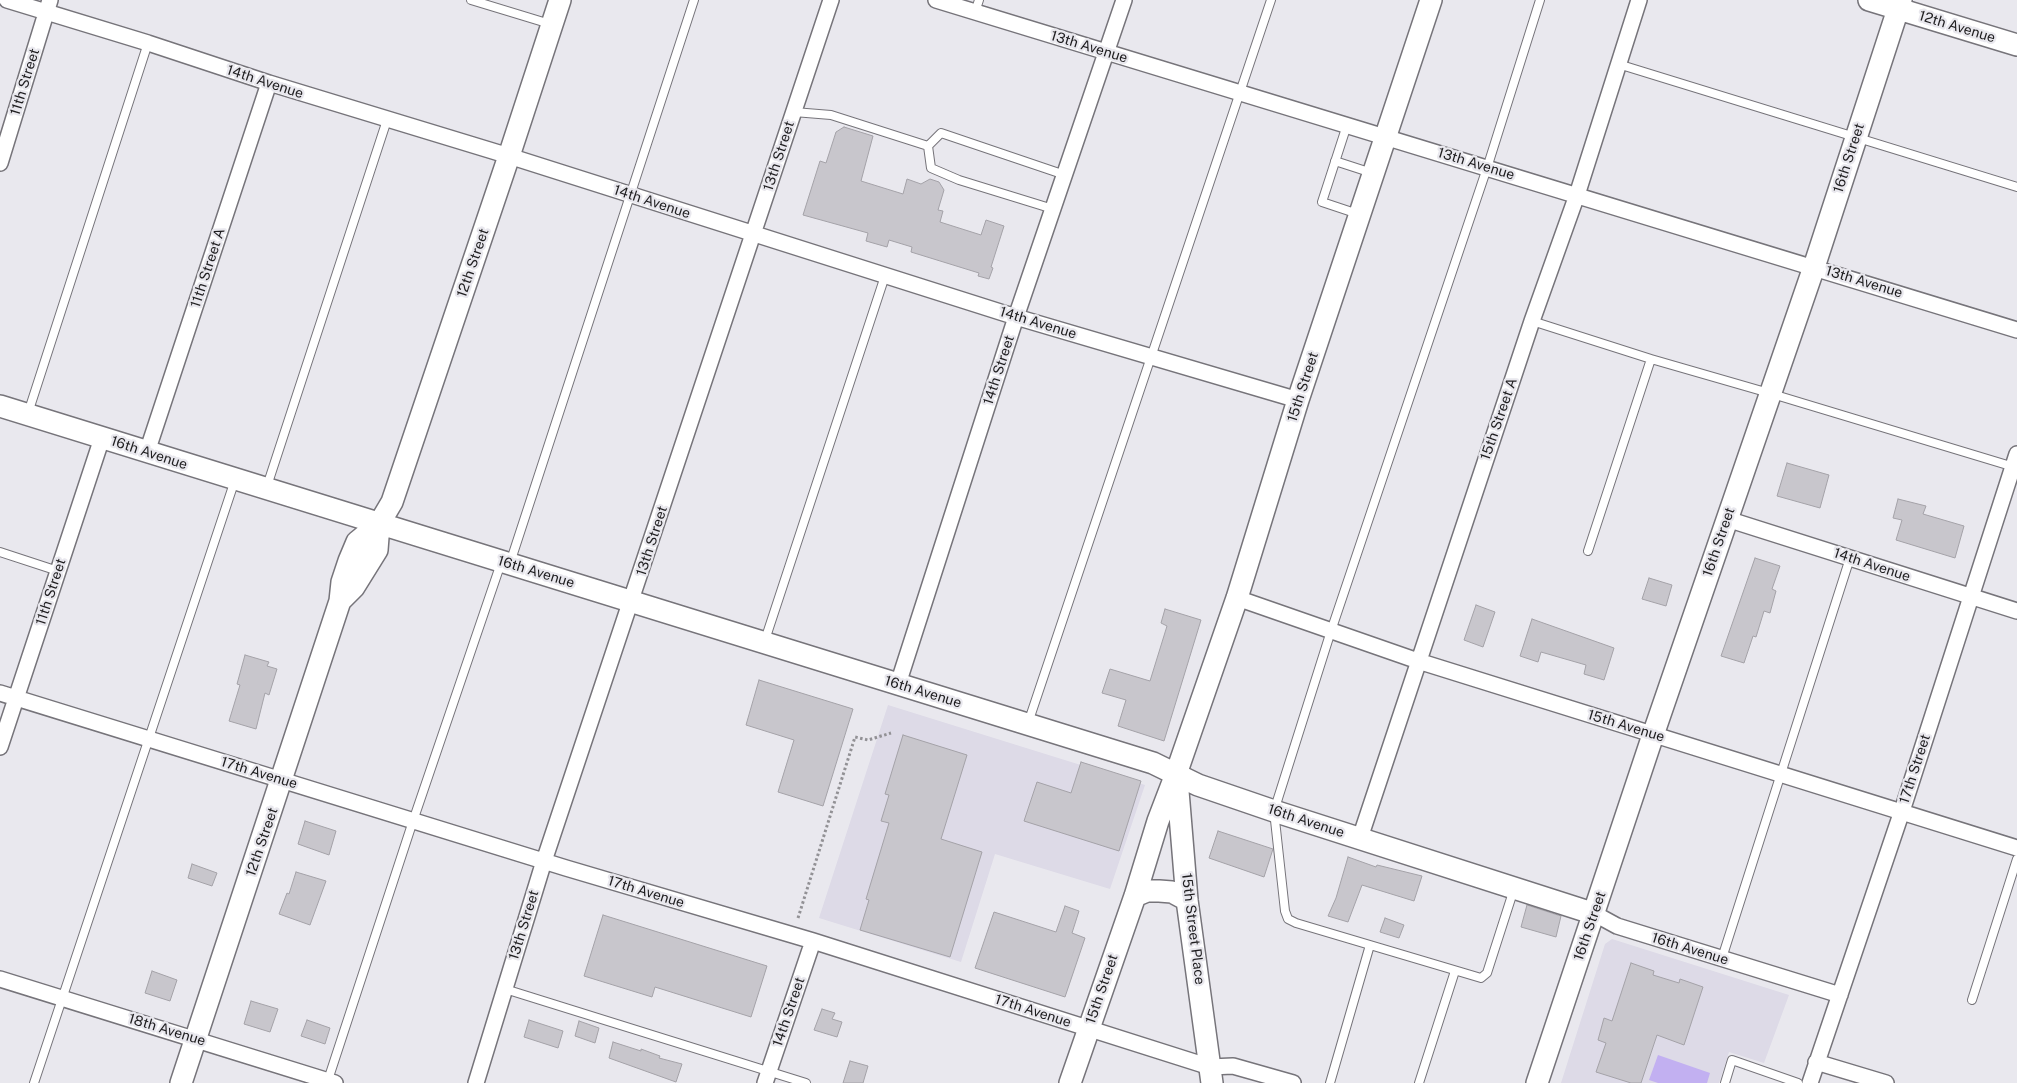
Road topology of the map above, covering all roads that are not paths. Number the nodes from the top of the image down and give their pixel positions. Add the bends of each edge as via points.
1 (7, 0) edge
2 (470, 0) edge
3 (560, 0) edge
4 (694, 0) edge
5 (831, 0) edge
6 (936, 0) edge
7 (1124, 0) edge
8 (1271, 0) edge
9 (1430, 0) edge
10 (1540, 0) edge
11 (1639, 0) edge
12 (1869, 0) edge
13 (1899, 4) edge
14 (49, 6) edge
15 (977, 6) edge
16 (552, 25) junction
17 (148, 43) junction
18 (2017, 45) edge
19 (1107, 53) junction
20 (1618, 64) junction
21 (269, 83) junction
22 (1240, 93) junction
23 (794, 112) junction
24 (387, 120) junction
25 (1347, 125) junction
26 (1386, 137) junction
27 (1855, 137) junction
28 (928, 146) junction
29 (509, 156) junction
30 (1335, 161) junction
31 (0, 163) edge
32 (1487, 168) junction
33 (1374, 173) junction
34 (1065, 175) junction
35 (2017, 187) edge
36 (630, 194) junction
37 (1577, 195) junction
38 (1054, 209) junction
39 (1360, 215) junction
40 (753, 234) junction
41 (1814, 267) junction
42 (886, 276) junction
43 (1016, 317) junction
44 (1532, 321) junction
45 (2017, 330) edge
46 (1151, 357) junction
47 (1651, 359) junction
48 (1769, 393) junction
49 (1298, 400) junction
50 (0, 406) edge
51 (28, 414) junction
52 (102, 438) junction
53 (146, 452) junction
54 (2016, 463) edge
55 (234, 480) junction
56 (266, 489) junction
57 (1727, 519) junction
58 (379, 524) junction
59 (1588, 551) dead end
60 (0, 552) edge
61 (1850, 558) junction
62 (506, 562) junction
63 (58, 571) junction
64 (1970, 596) junction
65 (1237, 598) junction
66 (632, 601) junction
67 (2017, 611) edge
68 (1330, 631) junction
69 (764, 642) junction
70 (1418, 661) junction
71 (898, 684) junction
72 (0, 694) edge
73 (16, 698) junction
74 (1027, 724) junction
75 (1653, 735) junction
76 (150, 739) junction
77 (0, 747) edge
78 (1176, 774) junction
79 (1780, 774) junction
80 (283, 780) junction
81 (1274, 811) junction
82 (1902, 811) junction
83 (413, 821) junction
84 (1360, 838) junction
85 (2017, 848) edge
86 (2017, 859) edge
87 (544, 861) junction
88 (1514, 887) junction
89 (1135, 896) junction
90 (1187, 900) junction
91 (1595, 914) junction
92 (813, 941) junction
93 (1370, 945) junction
94 (1722, 958) junction
95 (1455, 971) junction
96 (0, 979) edge
97 (505, 989) junction
98 (1840, 995) junction
99 (62, 998) junction
100 (1972, 1000) dead end
101 (1088, 1029) junction
102 (196, 1039) junction
103 (1816, 1062) junction
104 (1211, 1075) edge
105 (767, 1077) edge
106 (330, 1082) edge
107 (34, 1083) edge
108 (181, 1083) edge
109 (476, 1083) edge
110 (806, 1083) edge
111 (1070, 1083) edge
112 (1293, 1083) edge
113 (1330, 1083) edge
114 (1420, 1083) edge
115 (1537, 1083) edge
116 (1725, 1083) edge
117 (1798, 1083) edge
118 (1810, 1083) edge
119 (1886, 1083) edge

1 - 14 street, 14th Avenue
2 - 16 lane
3 - 16 street, 12th Street
4 - 36 lane
5 - 23 street, 13th Street
6 - 15 street, 13th Avenue
7 - 19 street, 14th Street
8 - 22 lane
9 - 26 street, 15th Street
10 - 32 lane
11 - 20 street, 15th Street A
12 - 13 street, 12th Avenue
13 - 18 street, 12th Avenue
13 - 27 street, 16th Street
14 - 17 street, 14th Avenue
14 - 31 street, 11th Street
15 - 19 street, 13th Avenue
16 - 29 street, 12th Street
17 - 21 street, 14th Avenue
17 - 51 lane
19 - 22 street, 13th Avenue
19 - 34 street, 14th Street
20 - 27 lane
20 - 37 street, 15th Street A
21 - 24 street, 14th Avenue
21 - 53 street, 11th Street A
22 - 25 street, 13th Avenue
22 - 46 lane
23 - 28 lane via 831,115
23 - 40 street, 13th Street
24 - 29 street, 14th Avenue
24 - 56 lane
25 - 26 street, 13th Avenue
25 - 30 lane
26 - 32 street, 13th Avenue
26 - 33 street, 15th Street
27 - 35 lane
27 - 41 street, 16th Street
28 - 34 lane via 941,133
28 - 38 lane via 931,168 959,180
29 - 36 street, 14th Avenue
29 - 58 street, 12th Street via 392,502
30 - 33 lane
30 - 39 lane via 1322,202
32 - 37 street, 13th Avenue
32 - 68 lane
33 - 39 street, 15th Street
34 - 38 street, 14th Street
36 - 40 street, 14th Avenue
36 - 62 lane
37 - 41 street, 13th Avenue
37 - 44 street, 15th Street A
38 - 43 street, 14th Street
39 - 49 street, 15th Street
40 - 42 street, 14th Avenue
40 - 66 street, 13th Street
41 - 45 street, 13th Avenue
41 - 48 street, 16th Street
42 - 43 street, 14th Avenue
42 - 69 lane
43 - 46 street, 14th Avenue
43 - 71 street, 14th Street
44 - 47 lane
44 - 70 street, 15th Street A
46 - 49 street, 14th Avenue
46 - 74 lane
47 - 48 lane
47 - 59 lane
48 - 54 lane
48 - 57 street, 16th Street
49 - 65 street, 15th Street
50 - 51 street, 16th Avenue
51 - 52 street, 16th Avenue
52 - 53 street, 16th Avenue
52 - 63 street, 11th Street
53 - 55 street, 16th Avenue
54 - 64 street, 17th Street
55 - 56 street, 16th Avenue
55 - 76 lane
56 - 58 street, 16th Avenue
57 - 61 street, 14th Avenue
57 - 75 street, 16th Street
58 - 62 street, 16th Avenue
58 - 80 street, 12th Street via 357,542
60 - 63 lane
61 - 64 street, 14th Avenue
61 - 79 lane
62 - 66 street, 16th Avenue
62 - 83 lane
63 - 73 street, 11th Street
64 - 67 street, 14th Avenue
64 - 82 street, 17th Street
65 - 68 street, 15th Avenue
65 - 78 street, 15th Street
66 - 69 street, 16th Avenue
66 - 87 street, 13th Street
68 - 70 street, 15th Avenue
68 - 81 lane
69 - 71 street, 16th Avenue
70 - 75 street, 15th Avenue
70 - 84 street, 15th Street A
71 - 74 street, 16th Avenue
72 - 73 street, 17th Avenue
73 - 76 street, 17th Avenue
73 - 77 street, 11th Street
74 - 78 street, 16th Avenue via 1153,763
75 - 79 street, 15th Avenue
75 - 91 street, 16th Street
76 - 80 street, 17th Avenue
76 - 99 lane
78 - 81 street, 16th Avenue via 1198,785
78 - 89 street, 15th Street
78 - 90 street, 15th Street Place
79 - 82 street, 15th Avenue
79 - 94 lane
80 - 83 street, 17th Avenue
80 - 102 street, 12th Street
81 - 84 street, 16th Avenue
81 - 93 lane via 1288,919
82 - 85 street, 15th Avenue
82 - 98 street, 17th Street
83 - 87 street, 17th Avenue
83 - 106 lane
84 - 88 street, 16th Avenue
86 - 100 lane
87 - 92 street, 17th Avenue
87 - 97 street, 13th Street
88 - 91 street, 16th Avenue
88 - 95 lane via 1487,973 1481,978
89 - 90 street via 1147,891 1172,892
89 - 101 street, 15th Street
90 - 104 street, 15th Street Place
91 - 94 street, 16th Avenue via 1617,926
91 - 115 street, 16th Street
92 - 101 street, 17th Avenue
92 - 105 street, 14th Street
93 - 95 lane
93 - 113 lane
94 - 98 street, 16th Avenue
95 - 114 lane
96 - 99 street, 18th Avenue
97 - 105 lane
97 - 109 street, 13th Street
98 - 103 street, 17th Street
99 - 102 street, 18th Avenue
99 - 107 lane
101 - 104 street, 17th Avenue
101 - 111 street, 15th Street
102 - 106 street, 18th Avenue
102 - 108 street, 12th Street
103 - 118 street, 17th Street
103 - 119 street
104 - 112 street, 17th Avenue via 1233,1066
105 - 110 lane
116 - 117 lane via 1732,1060

